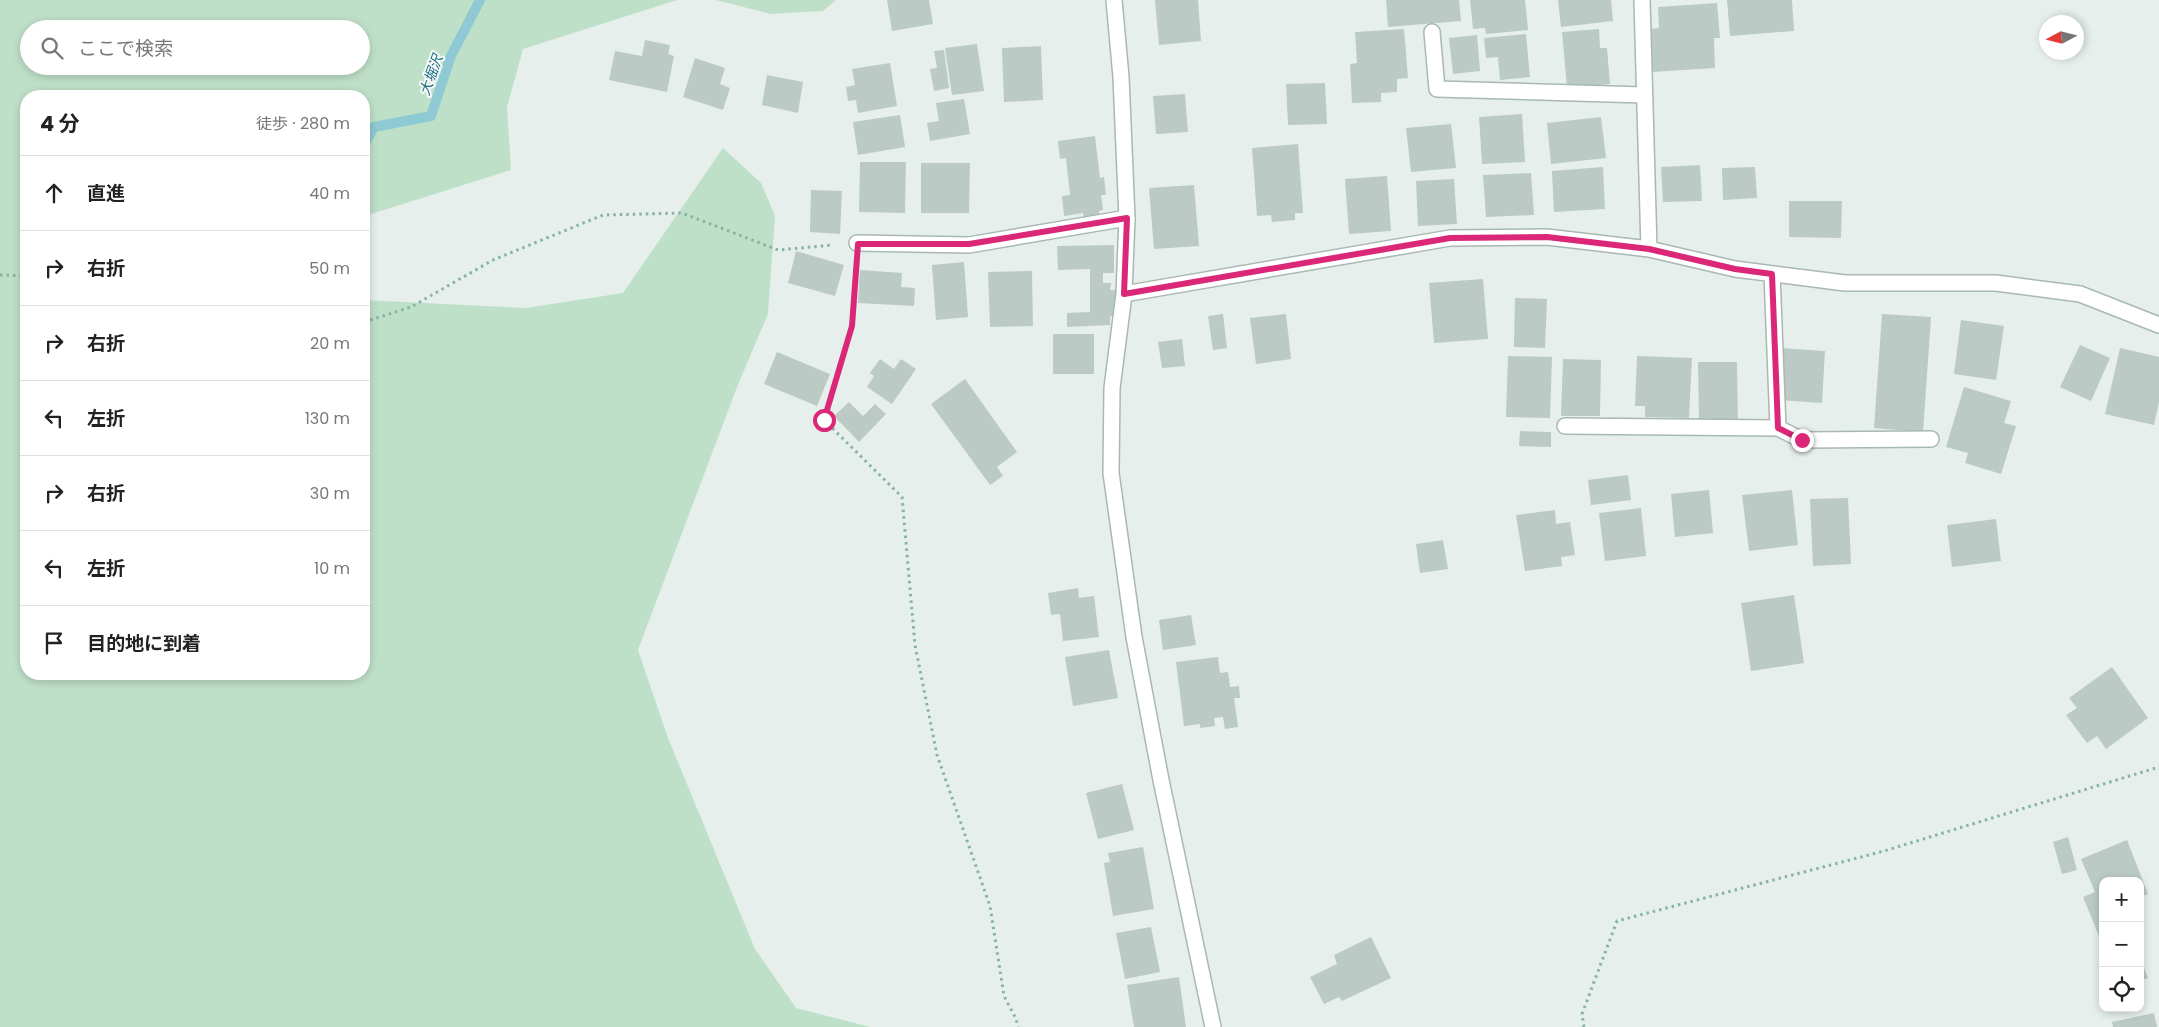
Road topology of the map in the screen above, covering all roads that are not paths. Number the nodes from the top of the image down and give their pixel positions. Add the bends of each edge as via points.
1 (1114, 0) edge
2 (1642, 0) edge
3 (1432, 32) dead end
4 (1644, 95) junction
5 (1127, 218) junction
6 (858, 244) road end
7 (1649, 249) junction
8 (1772, 274) junction
9 (1124, 294) junction
10 (2159, 325) edge
11 (1565, 426) dead end
12 (1778, 428) junction
13 (1931, 439) dead end
14 (1213, 1027) edge

1 - 5 street
2 - 4 street
3 - 4 street via 1437,89
4 - 7 street
5 - 6 street via 969,244
5 - 9 street
7 - 8 street
7 - 9 street via 1547,237 1450,238
8 - 10 street via 1845,283 1996,284 2080,294
8 - 12 street
9 - 14 street via 1112,388 1111,473 1134,637
11 - 12 street
12 - 13 street via 1802,440

